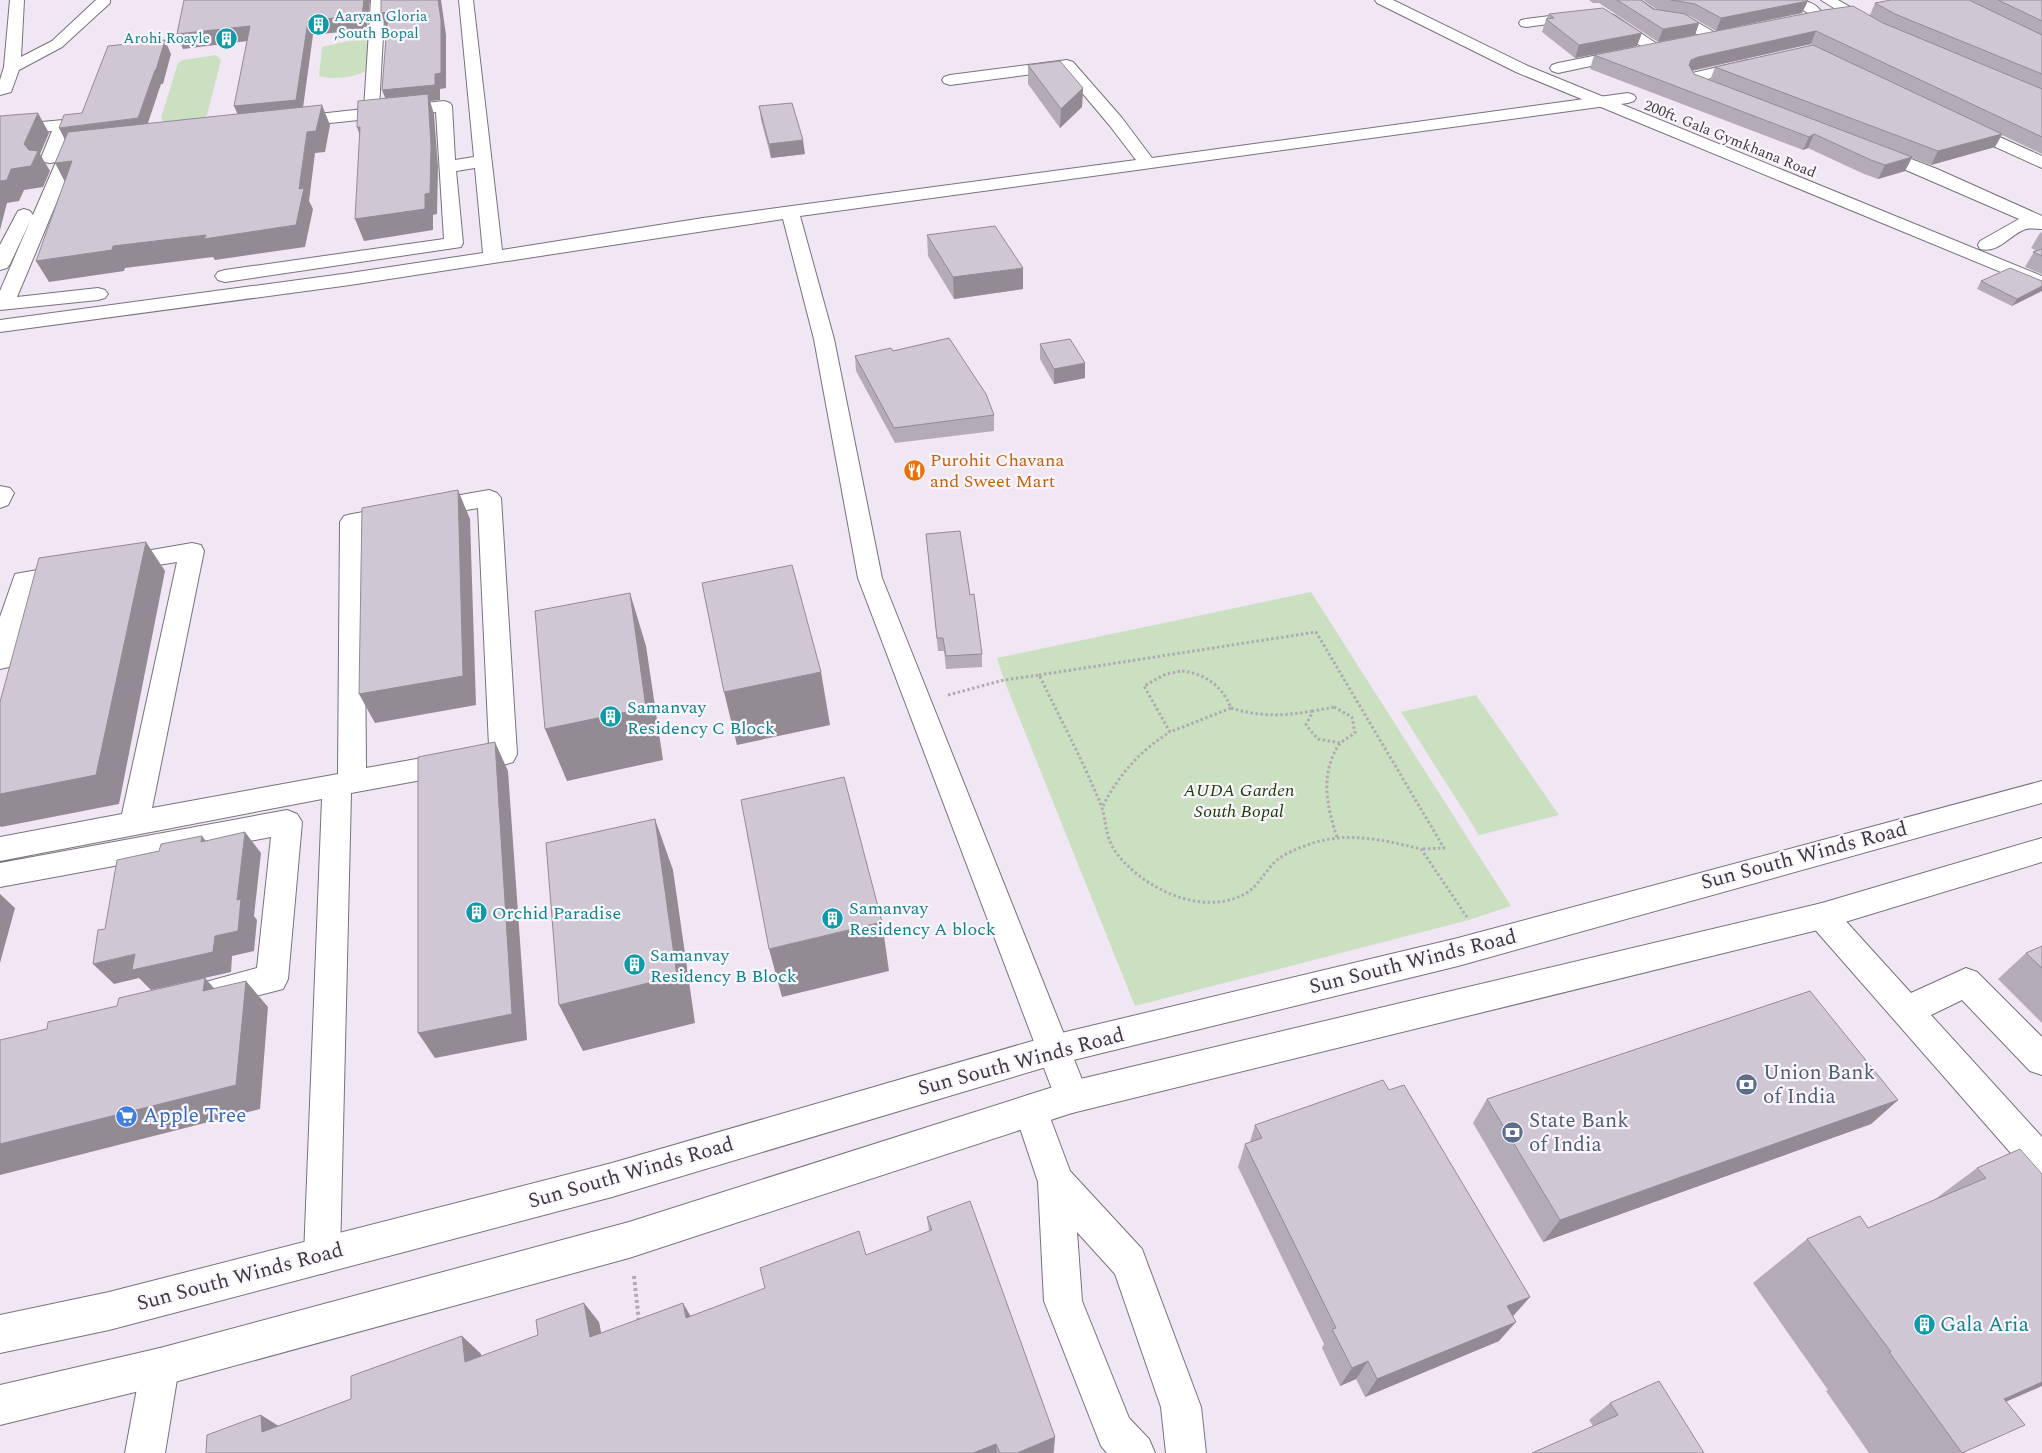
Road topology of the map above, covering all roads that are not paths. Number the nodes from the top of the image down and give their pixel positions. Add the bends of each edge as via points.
1 (17, 0) edge
2 (103, 0) edge
3 (378, 0) edge
4 (466, 0) edge
5 (1382, 0) edge
6 (1630, 0) edge
7 (1796, 0) edge
8 (1828, 0) edge
9 (1526, 23) dead end
10 (1773, 27) edge
11 (1883, 31) edge
12 (1695, 42) edge
13 (1541, 59) dead end
14 (1762, 62) edge
15 (12, 67) junction
16 (1558, 68) junction
17 (950, 80) dead end
18 (0, 90) edge
19 (1628, 98) junction
20 (1738, 100) edge
21 (1602, 101) junction
22 (371, 108) edge
23 (1950, 120) edge
24 (277, 123) edge
25 (0, 131) edge
26 (100, 143) edge
27 (1861, 145) edge
28 (483, 162) junction
29 (1147, 163) junction
30 (2042, 163) edge
31 (447, 167) junction
32 (790, 212) junction
33 (2042, 223) edge
34 (1987, 245) junction
35 (493, 256) junction
36 (0, 264) edge
37 (2042, 267) edge
38 (204, 280) dead end
39 (2042, 283) edge
40 (137, 289) dead end
41 (118, 292) dead end
42 (130, 308) junction
43 (0, 326) edge
44 (0, 494) edge
45 (0, 500) edge
46 (0, 660) edge
47 (345, 784) junction
48 (2042, 792) edge
49 (134, 824) junction
50 (0, 849) edge
51 (2042, 850) edge
52 (0, 875) edge
53 (1822, 916) junction
54 (184, 999) edge
55 (1907, 1011) junction
56 (1053, 1050) junction
57 (2042, 1060) edge
58 (1072, 1097) junction
59 (1031, 1110) junction
60 (2042, 1163) edge
61 (1056, 1182) junction
62 (322, 1256) junction
63 (0, 1334) edge
64 (160, 1367) junction
65 (0, 1405) edge
66 (145, 1453) edge
67 (1135, 1453) edge
68 (1186, 1453) edge

1 - 15 street
2 - 15 street via 56,44
3 - 22 street
4 - 28 street
5 - 21 street via 1522,69
6 - 12 street via 1655,17 1685,21 1719,37
7 - 10 street via 1817,15 1812,19
8 - 11 street
9 - 16 street via 1600,12 1660,48
13 - 16 street, 200ft. Gala Gymkhana Road
14 - 20 street via 1694,77 1696,83
15 - 18 street via 5,89
16 - 19 street, 200ft. Gala Gymkhana Road
17 - 29 street via 1067,65
19 - 21 street
19 - 34 street, 200ft. Gala Gymkhana Road
21 - 29 street
21 - 39 street
23 - 30 street
24 - 31 street via 444,106
25 - 36 street via 63,125 33,198
26 - 41 street via 71,147 4,305
27 - 33 street via 1931,172
28 - 31 street
28 - 35 street
29 - 32 street
31 - 38 street via 454,243
32 - 35 street
32 - 56 street via 824,339 870,578
33 - 34 street via 2022,224
34 - 37 street, 200ft. Gala Gymkhana Road
35 - 42 street
40 - 42 street
42 - 43 street
44 - 45 street
46 - 49 street via 24,580 192,551
47 - 47 street via 352,522 489,498 503,754
47 - 49 street
47 - 62 street
48 - 56 street, Sun South Winds Road via 1458,952
49 - 50 street
51 - 53 street
52 - 54 street via 286,822 272,979
53 - 55 street
53 - 58 street
55 - 57 street via 1966,982
55 - 60 street
56 - 58 street
56 - 62 street, Sun South Winds Road via 612,1180
58 - 59 street
59 - 61 street
59 - 64 street via 629,1240
61 - 67 street via 1063,1301 1115,1432
61 - 68 street via 1129,1262 1181,1407
62 - 63 street, Sun South Winds Road via 109,1311
64 - 65 street
64 - 66 street

